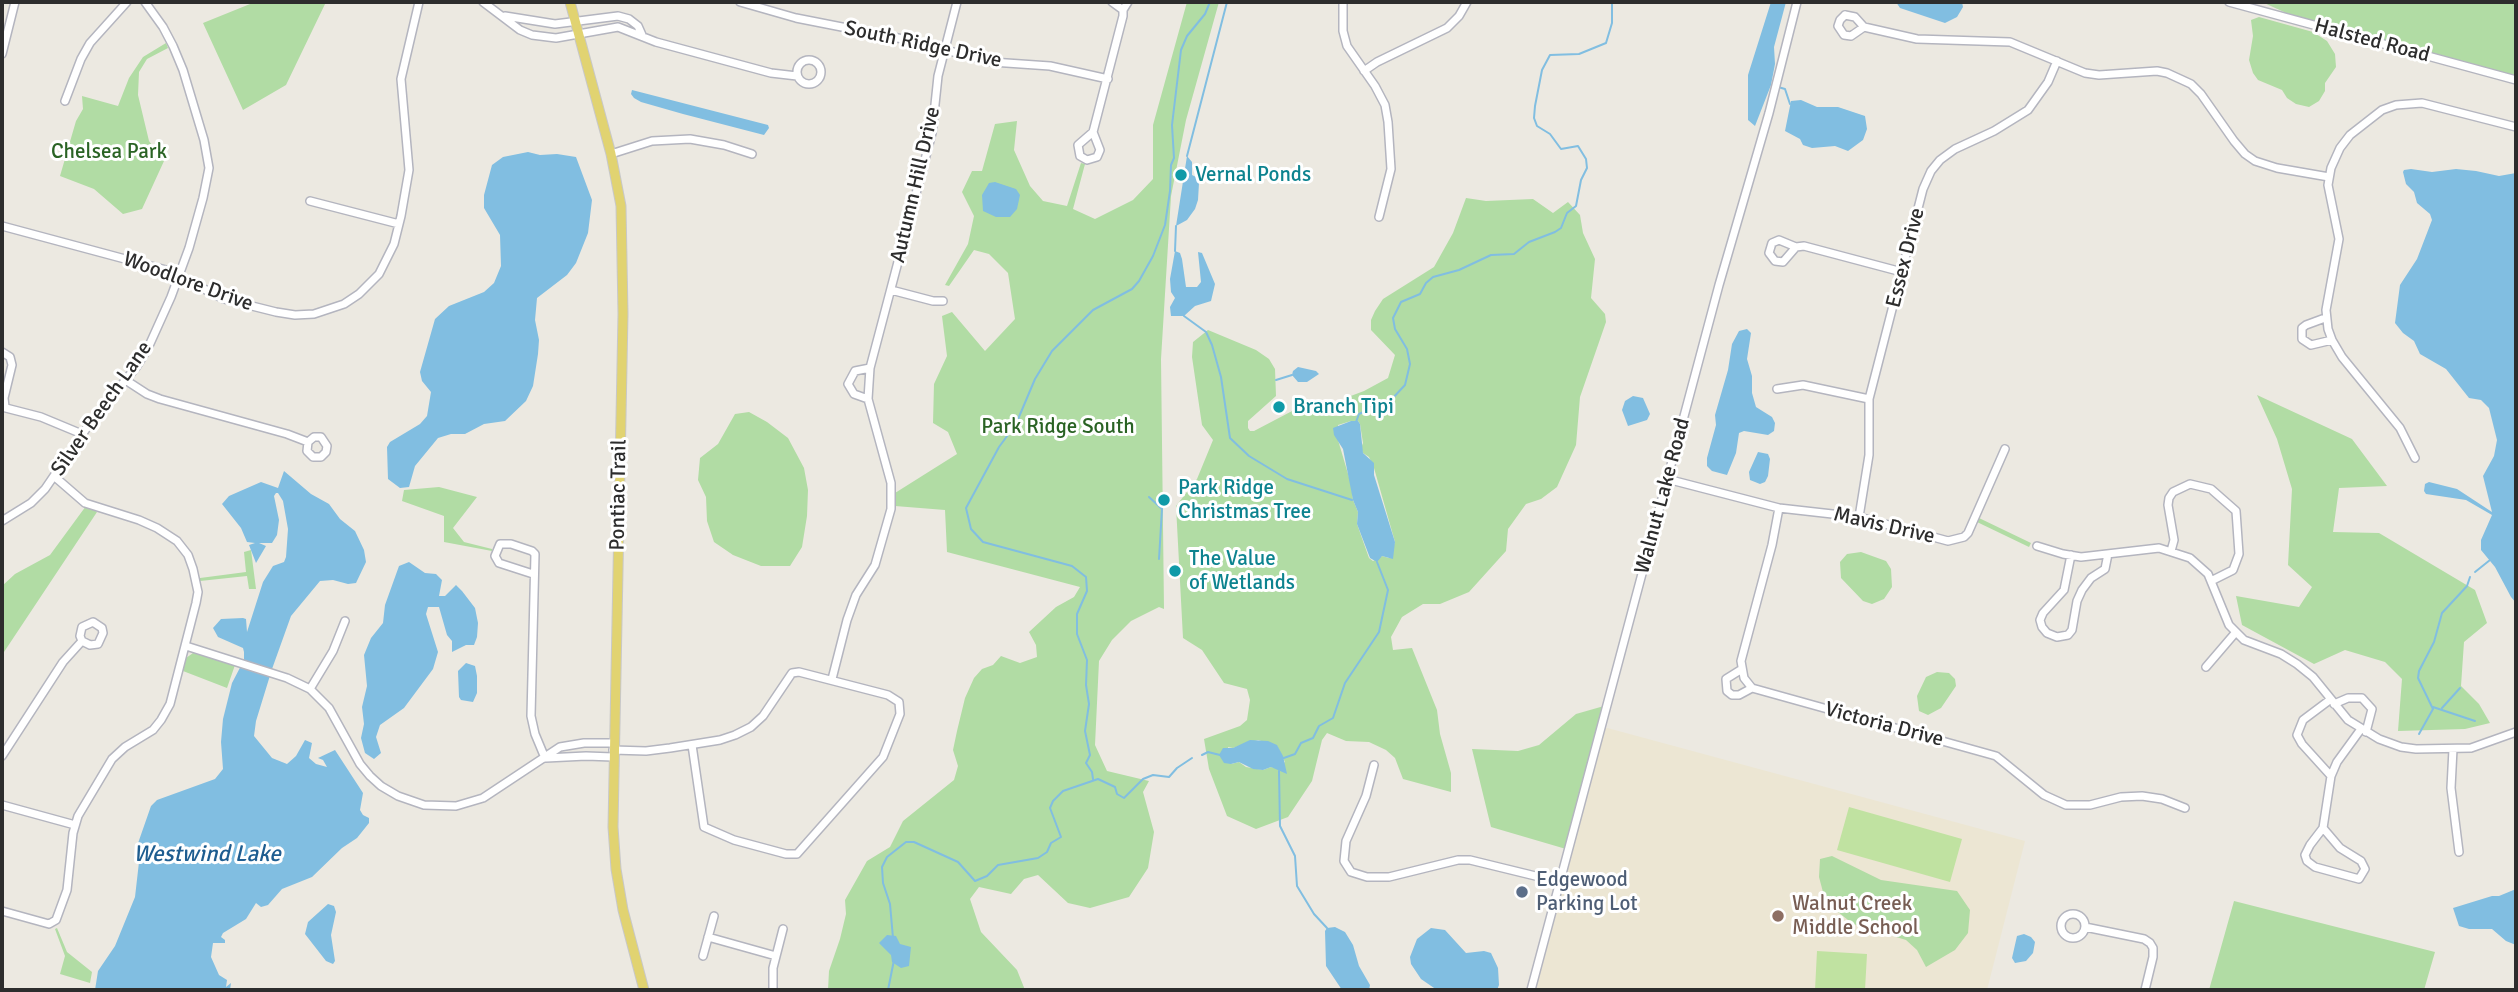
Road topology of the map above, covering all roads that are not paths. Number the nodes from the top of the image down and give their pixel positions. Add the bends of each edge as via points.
1 (15, 2) edge
2 (127, 2) edge
3 (145, 2) edge
4 (419, 2) edge
5 (484, 2) edge
6 (570, 2) edge
7 (740, 2) edge
8 (957, 2) edge
9 (1112, 2) edge
10 (1128, 2) edge
11 (1343, 2) edge
12 (1467, 2) edge
13 (1797, 2) edge
14 (2229, 2) edge
15 (1123, 10) junction
16 (504, 16) junction
17 (575, 21) junction
18 (1864, 27) dead end
19 (579, 34) junction
20 (642, 35) junction
21 (944, 50) junction
22 (2, 54) edge
23 (2057, 61) junction
24 (1364, 71) junction
25 (797, 76) dead end
26 (1108, 79) junction
27 (2516, 80) edge
28 (65, 101) dead end
29 (2516, 127) edge
30 (1093, 132) dead end
31 (611, 154) junction
32 (752, 154) dead end
33 (2329, 177) junction
34 (310, 201) dead end
35 (1379, 218) dead end
36 (399, 224) junction
37 (2, 226) edge
38 (1796, 247) dead end
39 (1902, 272) junction
40 (179, 276) junction
41 (891, 290) junction
42 (943, 301) dead end
43 (2325, 318) junction
44 (2332, 340) junction
45 (2, 352) edge
46 (870, 368) junction
47 (127, 380) junction
48 (1777, 389) dead end
49 (868, 398) junction
50 (1869, 399) junction
51 (4, 407) edge
52 (82, 435) junction
53 (308, 442) dead end
54 (2005, 449) dead end
55 (2415, 458) dead end
56 (55, 477) junction
57 (1667, 480) junction
58 (1779, 508) junction
59 (1859, 517) junction
60 (2, 521) edge
61 (2034, 545) dead end
62 (2171, 551) junction
63 (2108, 554) junction
64 (2071, 555) junction
65 (533, 574) junction
66 (2211, 581) junction
67 (345, 621) dead end
68 (2236, 632) junction
69 (82, 641) dead end
70 (186, 646) junction
71 (2206, 667) dead end
72 (1742, 669) junction
73 (832, 680) junction
74 (1752, 688) junction
75 (310, 689) junction
76 (2332, 701) junction
77 (2364, 731) junction
78 (2516, 732) edge
79 (692, 745) junction
80 (2453, 749) junction
81 (614, 750) junction
82 (2, 757) edge
83 (545, 758) junction
84 (1374, 765) dead end
85 (2331, 776) junction
86 (2, 805) edge
87 (2185, 808) dead end
88 (75, 825) junction
89 (2323, 828) junction
90 (2459, 852) dead end
91 (1560, 882) junction
92 (2, 911) edge
93 (714, 916) dead end
94 (2085, 927) dead end
95 (783, 929) dead end
96 (708, 937) junction
97 (703, 956) dead end
98 (776, 956) junction
99 (644, 990) edge
100 (773, 990) edge
101 (1531, 990) edge
102 (2145, 990) edge

1 - 22 street
2 - 28 street via 90,43
3 - 40 street, Silver Beech Lane via 163,27 183,70 208,154 207,182
4 - 36 street, Woodlore Drive via 401,79 409,170
5 - 16 street
6 - 17 main road, Pontiac Trail
7 - 21 street, South Ridge Drive
8 - 21 street, Autumn Hill Drive
9 - 15 street
10 - 15 street
11 - 24 street via 1347,46
12 - 24 street via 1447,28
13 - 57 street, Walnut Lake Road
14 - 27 street, Halsted Road
15 - 26 street
16 - 17 street via 555,24
16 - 19 street via 532,35
17 - 19 main road, Pontiac Trail
17 - 20 street via 618,16 638,26
18 - 23 street via 1917,39 2010,42
19 - 20 street via 618,27
19 - 31 main road, Pontiac Trail
20 - 25 street via 709,57
21 - 26 street, South Ridge Drive
21 - 41 street, Autumn Hill Drive via 932,133
23 - 33 street via 2099,75 2157,71 2178,77 2201,94 2234,141 2255,161
23 - 39 street, Essex Drive via 2028,110 1955,149 1931,171
24 - 35 street via 1385,105 1388,122 1391,169
26 - 30 street
29 - 33 street via 2422,103 2396,105 2350,135 2334,159
31 - 32 street via 652,141 690,139
31 - 81 main road, Pontiac Trail via 621,206 623,279
33 - 43 street via 2339,239
34 - 36 street
36 - 40 street, Woodlore Drive via 386,262 369,285 344,304 314,314 286,313 224,299
37 - 40 street, Woodlore Drive
38 - 39 street
39 - 50 street, Essex Drive
40 - 47 street, Silver Beech Lane via 148,348
41 - 42 street
41 - 46 street, Autumn Hill Drive
43 - 44 street
43 - 44 street via 2302,328 2302,339 2311,345
44 - 55 street via 2400,428
45 - 51 street via 12,365
46 - 49 street, Autumn Hill Drive
46 - 49 street, Autumn Hill Drive via 855,371 848,384 854,394
47 - 52 street, Silver Beech Lane
47 - 53 street via 160,399
48 - 50 street via 1802,385
49 - 73 street, Autumn Hill Drive via 891,483 891,509 875,565 856,595 847,621
50 - 59 street, Essex Drive via 1869,455
51 - 52 street
52 - 56 street, Silver Beech Lane
54 - 59 street, Mavis Drive via 1964,537 1937,539
56 - 60 street, Silver Beech Lane via 31,503
56 - 70 street via 85,503 157,528 183,547 198,592
57 - 58 street, Mavis Drive
57 - 91 street, Walnut Lake Road
58 - 59 street, Mavis Drive
58 - 72 street
61 - 64 street
62 - 63 street via 2159,548
62 - 66 street via 2190,558
62 - 66 street via 2169,498 2190,484 2211,489 2236,511 2239,554 2233,570
63 - 64 street
63 - 64 street via 2105,569 2082,590 2072,631 2057,637 2047,633 2040,620 2064,590
65 - 65 street via 536,559 532,551 500,544 495,556 499,563
65 - 83 street via 531,716
66 - 68 street
67 - 75 street
68 - 71 street
68 - 76 street via 2252,645 2297,664
69 - 82 street via 63,662
70 - 75 street
70 - 88 street via 162,720 112,759
72 - 74 street
72 - 74 street, Victoria Drive via 1726,678 1727,691 1739,695
73 - 79 street via 792,673 751,727
73 - 79 street via 888,695 899,702 900,714 883,757 797,854 734,840 704,827
74 - 87 street, Victoria Drive via 1981,750 2007,763 2044,795 2066,805 2142,796
75 - 83 street via 329,708 370,776 416,803 470,803
76 - 77 street
76 - 77 street via 2362,698 2372,709
76 - 85 street via 2303,720 2297,735
77 - 80 street via 2402,747
77 - 85 street
78 - 80 street via 2471,748
79 - 81 street
80 - 90 street via 2451,788
81 - 83 street
81 - 83 street via 572,744
81 - 99 main road, Pontiac Trail via 616,869
84 - 91 street via 1346,841 1344,861 1351,872 1389,877 1470,860
85 - 89 street
86 - 88 street
88 - 92 street via 67,890 54,923
89 - 89 street via 2305,855 2307,861 2359,879 2365,869 2361,861 2340,848
91 - 101 street, Walnut Lake Road
93 - 96 street
94 - 102 street via 2150,943 2153,957
95 - 98 street
96 - 97 street
96 - 98 street
98 - 100 street

